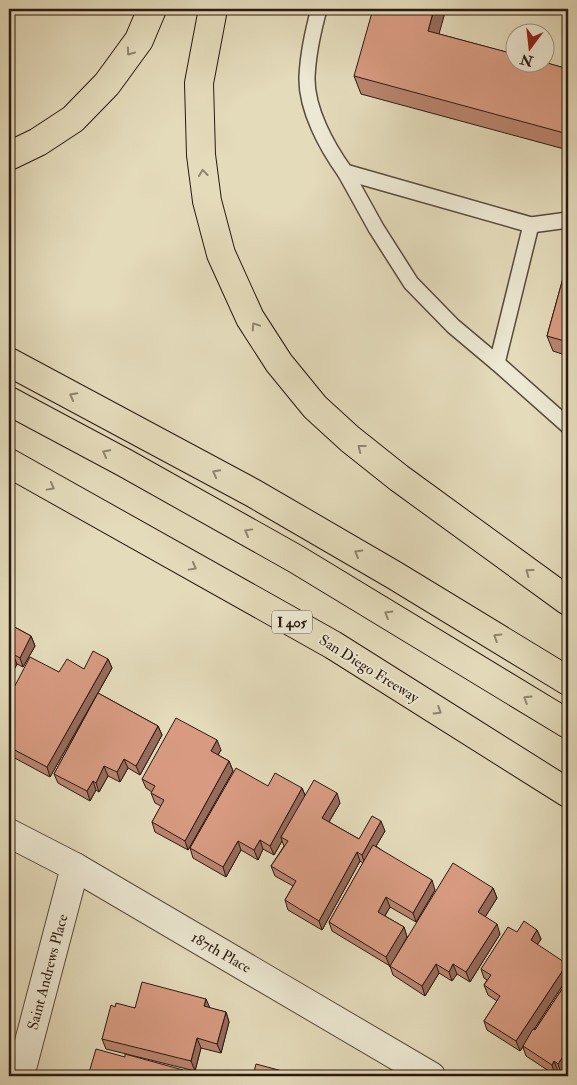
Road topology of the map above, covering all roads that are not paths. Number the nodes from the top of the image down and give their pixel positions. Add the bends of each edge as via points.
1 (152, 9) edge
2 (213, 9) edge
3 (319, 9) edge
4 (9, 156) edge
5 (346, 172) junction
6 (568, 220) edge
7 (531, 225) junction
8 (9, 362) edge
9 (497, 363) junction
10 (9, 401) edge
11 (568, 426) edge
12 (9, 463) edge
13 (568, 601) edge
14 (568, 681) edge
15 (568, 724) edge
16 (568, 793) edge
17 (9, 833) edge
18 (75, 867) junction
19 (20, 1076) edge
20 (430, 1076) edge

1 -> 4 highway via 138,40 107,84 73,119
13 -> 2 highway via 350,439 315,407 279,363 250,318 221,254 207,201 201,155 199,83
3 - 5 lane via 310,45 307,79 313,112 323,138
5 - 7 lane
5 - 9 lane via 411,283 453,326
6 - 7 lane
7 - 9 lane
14 -> 8 highway via 253,493
9 - 11 lane
15 -> 10 highway via 296,559
12 -> 16 highway, San Diego Freeway / I 405 via 333,645
17 - 18 street, 187th Place
18 - 19 street, Saint Andrews Place
18 - 20 street, 187th Place

